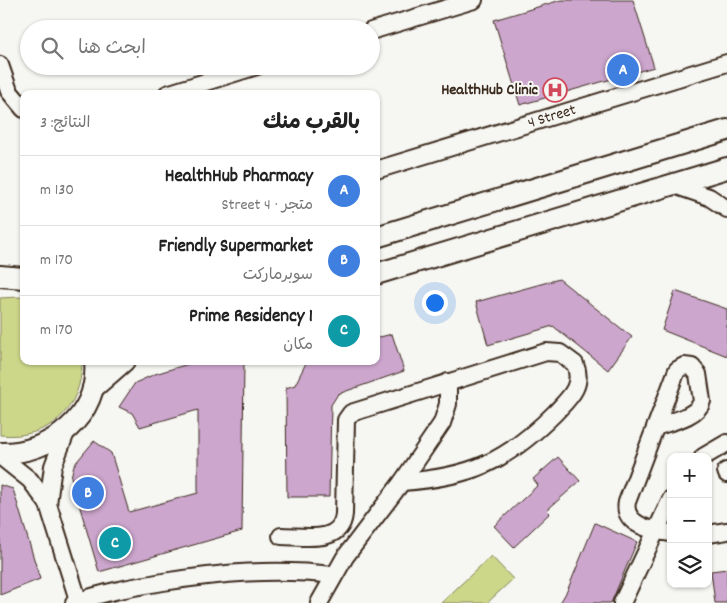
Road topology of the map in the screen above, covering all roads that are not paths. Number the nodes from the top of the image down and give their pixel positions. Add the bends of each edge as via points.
1 (474, 0) edge
2 (380, 28) edge
3 (727, 63) edge
4 (0, 65) edge
5 (228, 75) edge
6 (180, 90) edge
7 (20, 104) edge
8 (727, 130) edge
9 (727, 168) edge
10 (380, 169) edge
11 (671, 184) junction
12 (727, 209) edge
13 (380, 236) edge
14 (380, 273) edge
15 (0, 276) edge
16 (20, 278) edge
17 (95, 365) edge
18 (119, 365) edge
19 (448, 382) junction
20 (93, 388) junction
21 (655, 427) dead end
22 (67, 430) junction
23 (727, 443) edge
24 (710, 453) edge
25 (0, 454) edge
26 (402, 482) junction
27 (48, 504) junction
28 (667, 506) edge
29 (654, 530) junction
30 (727, 531) edge
31 (667, 533) edge
32 (712, 533) edge
33 (281, 536) dead end
34 (333, 575) junction
35 (77, 602) edge
36 (319, 603) edge
37 (622, 603) edge

1 - 2 street
3 - 10 street, 4 Street
4 - 7 street via 9,91
5 - 6 street
8 - 13 street
9 - 11 street
11 - 12 street via 709,197
11 - 14 street
15 - 16 street
17 - 20 street
18 - 20 street
19 - 26 street via 448,404 442,423
19 - 26 street via 553,352 571,359 578,375 570,397 512,452 454,475
19 - 33 street via 351,413 346,420 341,525 328,536
20 - 22 street via 87,404
21 - 29 street via 626,506 631,519
22 - 25 street via 34,450
22 - 27 street via 53,466
23 - 24 street
25 - 27 street via 30,480
26 - 34 street
27 - 35 street
28 - 29 street
29 - 31 street
29 - 37 street
30 - 32 street
34 - 35 street via 294,571 234,572 122,589
34 - 36 street

